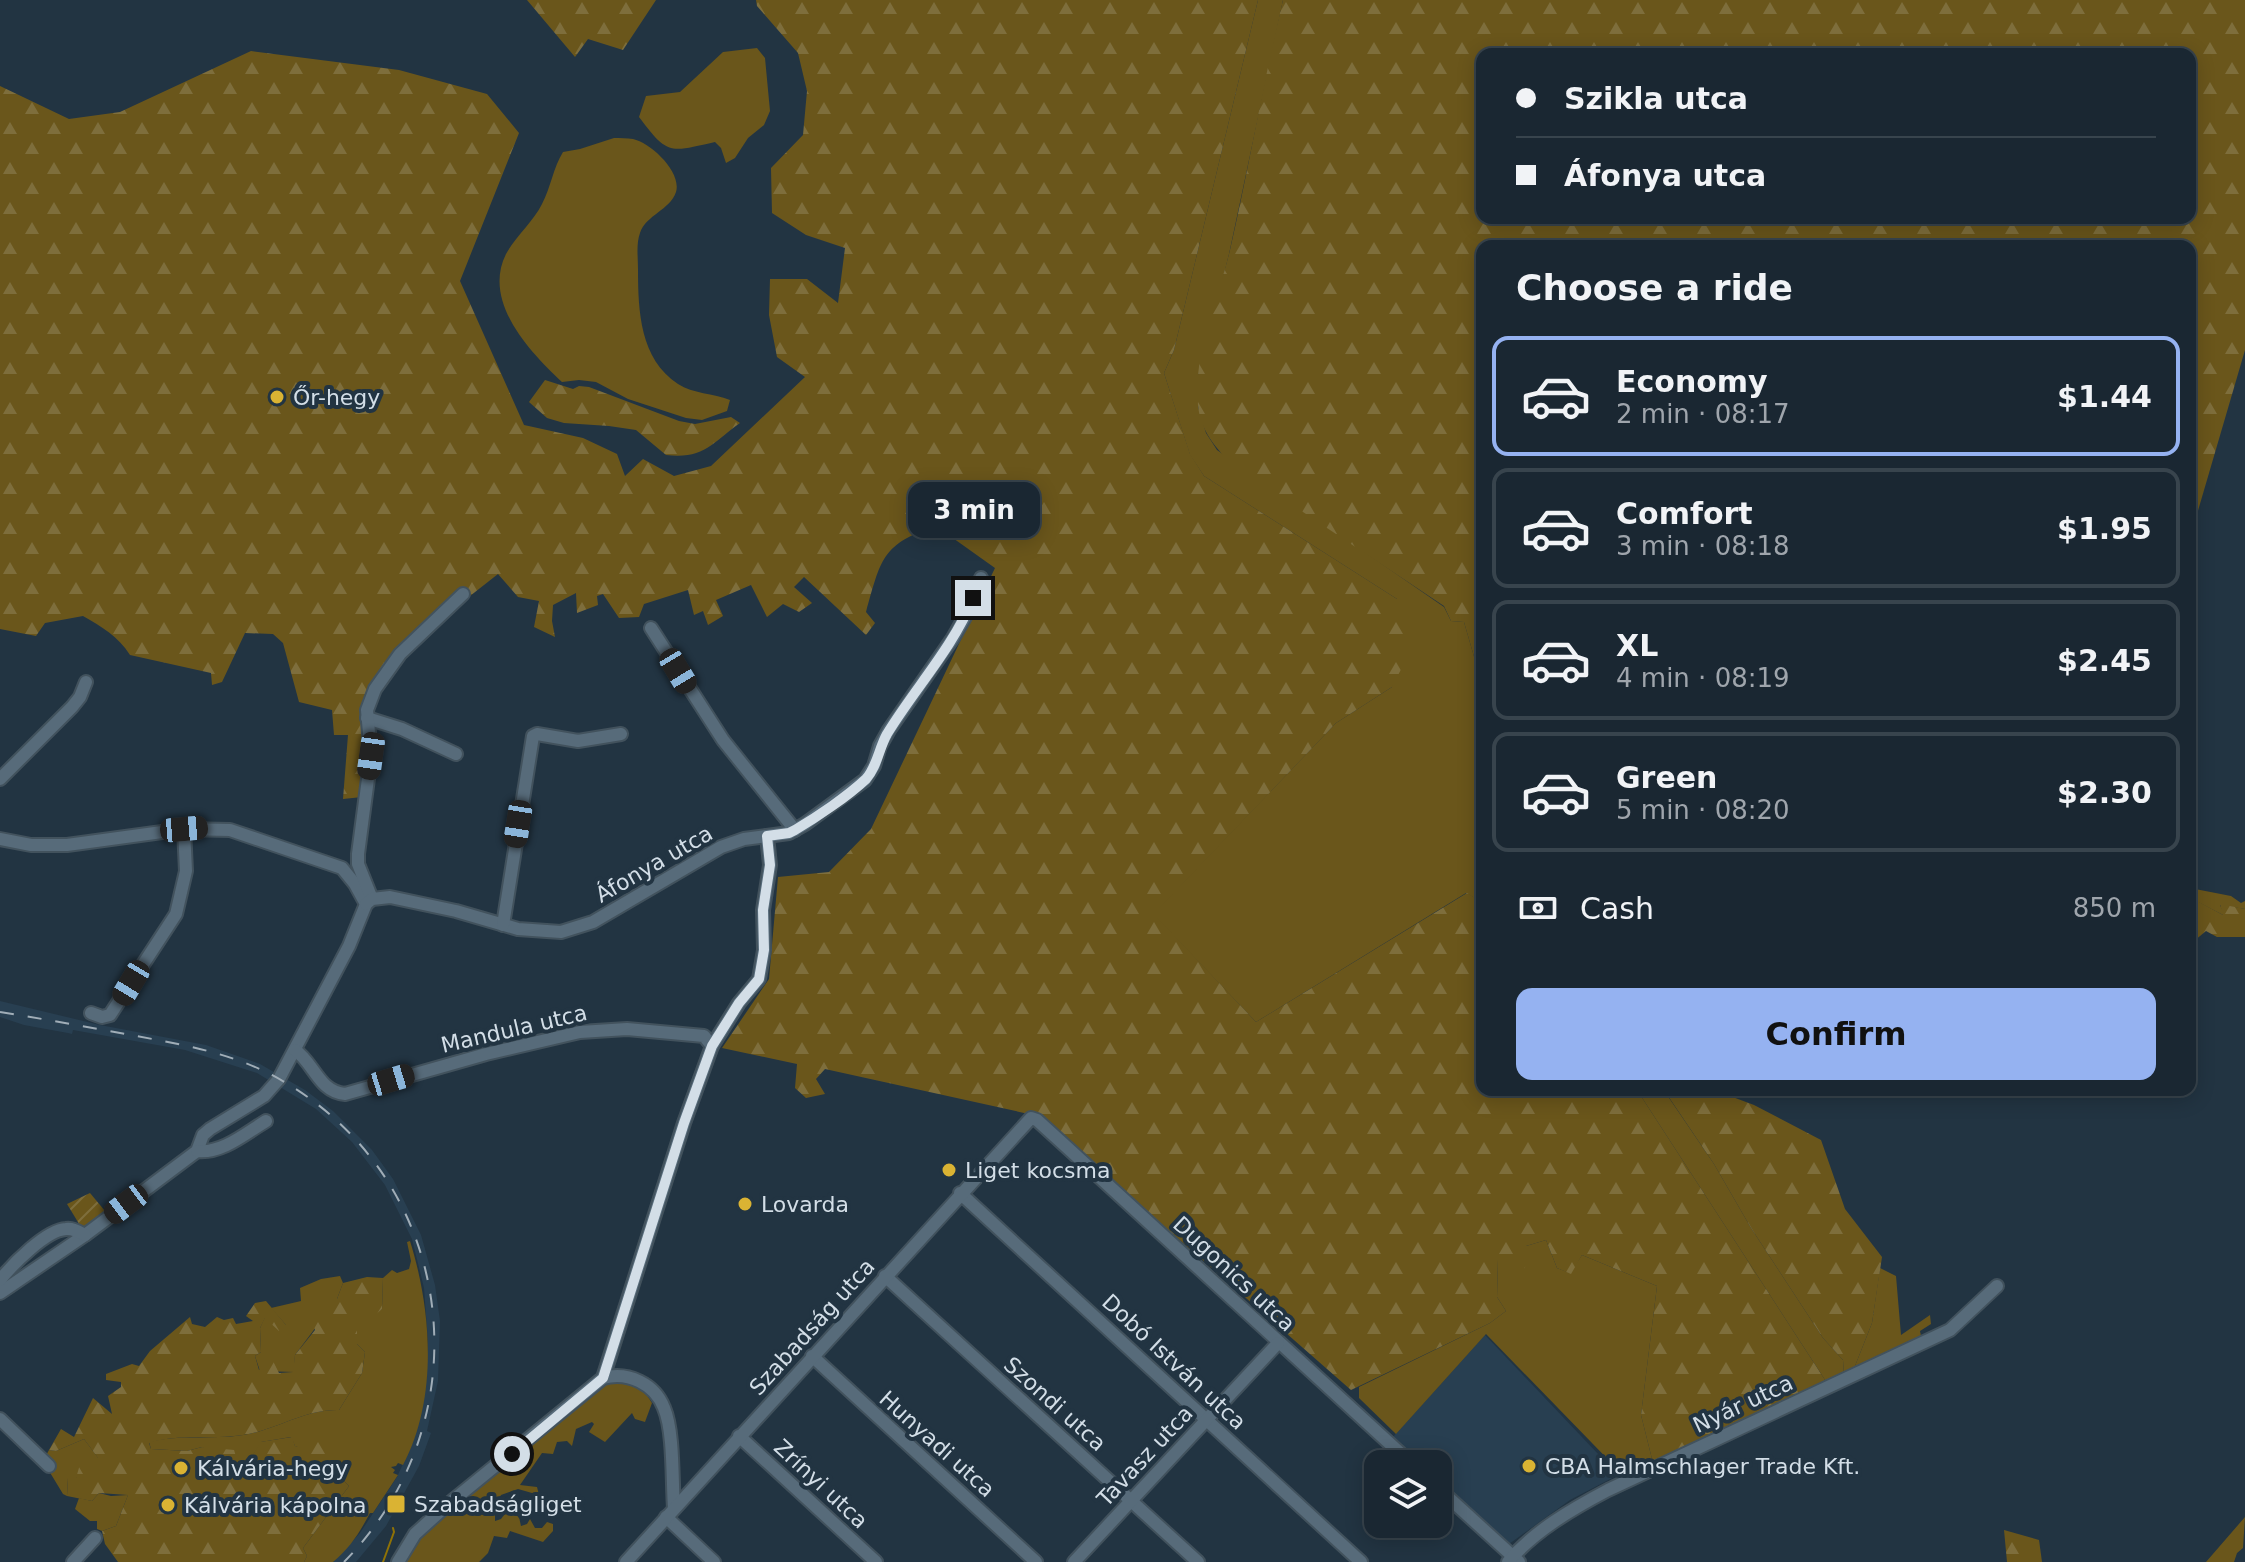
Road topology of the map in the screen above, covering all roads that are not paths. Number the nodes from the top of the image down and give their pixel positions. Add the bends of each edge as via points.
1 (981, 578) dead end
2 (463, 594) dead end
3 (651, 628) dead end
4 (86, 682) dead end
5 (367, 718) junction
6 (621, 734) dead end
7 (456, 754) dead end
8 (0, 779) edge
9 (184, 829) junction
10 (795, 830) junction
11 (767, 836) junction
12 (0, 839) edge
13 (369, 902) junction
14 (503, 925) junction
15 (91, 1013) dead end
16 (712, 1046) junction
17 (295, 1050) junction
18 (1028, 1119) joint
19 (266, 1121) dead end
20 (197, 1151) junction
21 (960, 1193) junction
22 (85, 1235) junction
23 (45, 1239) junction
24 (55, 1255) junction
25 (22, 1256) junction
26 (32, 1270) junction
27 (885, 1276) junction
28 (0, 1280) edge
29 (1997, 1286) dead end
30 (0, 1293) edge
31 (1278, 1343) junction
32 (812, 1356) junction
33 (603, 1378) junction
34 (0, 1419) edge
35 (1207, 1419) junction
36 (739, 1436) junction
37 (1396, 1450) edge
38 (49, 1466) dead end
39 (1131, 1500) junction
40 (1452, 1501) edge
41 (670, 1512) junction
42 (95, 1538) dead end
43 (1513, 1560) edge
44 (73, 1562) edge
45 (398, 1562) edge
46 (626, 1562) edge
47 (714, 1562) edge
48 (876, 1562) edge
49 (1036, 1562) edge
50 (1074, 1562) edge
51 (1198, 1562) edge
52 (1361, 1562) edge

1 - 10 street, Áfonya utca via 965,617 889,730 870,774
2 - 5 street via 389,666
3 - 10 street via 723,740
4 - 8 street via 72,707
5 - 7 street
5 - 13 street via 371,756 358,864
6 - 14 street via 578,741 533,736
9 - 12 street via 67,845
9 - 13 street via 242,833 342,868
9 - 15 street via 186,871 176,914 110,1015
10 - 11 street, Áfonya utca
11 - 14 street, Áfonya utca via 721,847 576,929 544,932
11 - 16 street via 763,966
13 - 14 street, Áfonya utca via 403,899
13 - 17 street
16 - 17 street, Mandula utca via 704,1036 627,1029 580,1032 345,1094 323,1084
16 - 33 street
17 - 20 street via 264,1096 210,1129
18 - 21 street, Szabadság utca
18 - 31 street, Dugonics utca via 1037,1120
19 - 20 street via 218,1149
20 - 22 street
21 - 27 street, Szabadság utca
21 - 35 street, Dobó István utca
22 - 23 street via 67,1229
22 - 24 street
23 - 24 street
23 - 25 street
24 - 26 street
25 - 26 street
25 - 28 street
26 - 30 street
27 - 32 street, Szabadság utca
27 - 39 street, Szondi utca
29 - 43 street, Nyár utca via 1950,1330 1577,1506
31 - 35 street, Tavasz utca
31 - 37 street, Dugonics utca
32 - 36 street, Szabadság utca
32 - 49 street, Hunyadi utca
33 - 41 street via 640,1381 662,1403
33 - 45 street via 425,1525
34 - 38 street
35 - 39 street, Tavasz utca
35 - 52 street, Dobó István utca
36 - 41 street, Szabadság utca
36 - 48 street, Zrínyi utca
39 - 50 street, Tavasz utca
39 - 51 street, Szondi utca
40 - 43 street
41 - 46 street, Szabadság utca
41 - 47 street
42 - 44 street

